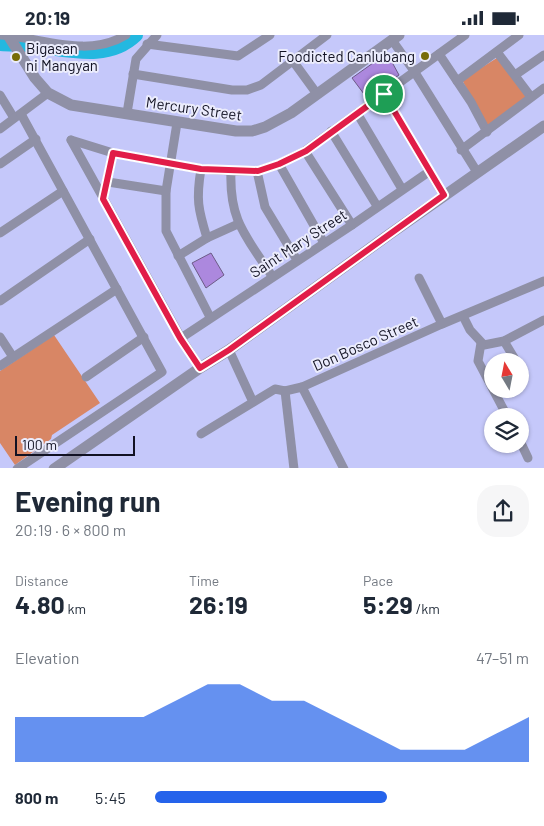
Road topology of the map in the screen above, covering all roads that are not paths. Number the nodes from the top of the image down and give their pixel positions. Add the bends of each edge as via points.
1 (63, 35) edge
2 (126, 35) edge
3 (157, 35) edge
4 (270, 35) edge
5 (327, 35) edge
6 (465, 35) edge
7 (519, 35) edge
8 (396, 38) edge
9 (10, 40) edge
10 (68, 45) junction
11 (147, 45) junction
12 (497, 52) junction
13 (439, 54) junction
14 (544, 55) edge
15 (293, 61) junction
16 (414, 71) junction
17 (133, 74) junction
18 (515, 75) junction
19 (457, 81) junction
20 (544, 88) edge
21 (48, 93) junction
22 (317, 94) junction
23 (384, 94) junction
24 (0, 95) edge
25 (531, 97) junction
26 (127, 113) junction
27 (357, 113) junction
28 (18, 116) junction
29 (177, 123) junction
30 (544, 126) edge
31 (0, 129) edge
32 (331, 131) junction
33 (487, 132) junction
34 (36, 139) junction
35 (461, 150) junction
36 (306, 151) junction
37 (113, 153) junction
38 (170, 162) junction
39 (0, 164) edge
40 (279, 164) junction
41 (201, 169) junction
42 (231, 171) junction
43 (258, 171) junction
44 (430, 171) junction
45 (477, 172) junction
46 (108, 182) junction
47 (402, 189) junction
48 (63, 191) junction
49 (166, 191) junction
50 (444, 195) junction
51 (103, 199) junction
52 (377, 207) junction
53 (238, 224) junction
54 (352, 225) junction
55 (0, 233) edge
56 (207, 238) junction
57 (90, 239) junction
58 (324, 243) junction
59 (178, 256) junction
60 (298, 260) junction
61 (272, 276) junction
62 (419, 278) dead end
63 (544, 281) edge
64 (117, 289) junction
65 (0, 301) edge
66 (463, 316) junction
67 (210, 317) junction
68 (544, 322) edge
69 (442, 324) junction
70 (0, 337) edge
71 (144, 337) junction
72 (180, 338) junction
73 (504, 341) junction
74 (481, 343) junction
75 (229, 350) junction
76 (511, 353) edge
77 (13, 357) junction
78 (0, 366) edge
79 (200, 368) junction
80 (86, 377) dead end
81 (302, 387) junction
82 (285, 391) junction
83 (253, 403) junction
84 (503, 408) edge
85 (201, 434) dead end
86 (526, 453) edge
87 (528, 458) dead end
88 (18, 468) edge
89 (55, 468) edge
90 (294, 468) edge
91 (343, 468) edge

1 - 10 street
2 - 10 street via 99,45
3 - 11 street
4 - 11 street via 238,56
5 - 15 street
6 - 13 street
7 - 12 street
8 - 16 street
8 - 22 street, Mercury Street
9 - 10 street
9 - 21 street
11 - 17 street via 136,59
12 - 18 street
12 - 19 street
13 - 16 street
13 - 19 street
14 - 18 street
15 - 17 street via 260,85 247,90
15 - 22 street
16 - 23 street
16 - 35 street
17 - 26 street
18 - 25 street
19 - 33 street
20 - 25 street
21 - 26 street, Mercury Street via 72,105
21 - 28 street
22 - 29 street, Mercury Street via 291,113 252,131
23 - 27 street
23 - 44 street
24 - 28 street
25 - 33 street
26 - 29 street, Mercury Street
27 - 32 street
27 - 47 street
28 - 31 street
28 - 34 street
29 - 38 street
30 - 45 street
32 - 36 street
32 - 52 street
33 - 35 street
34 - 39 street
34 - 48 street
35 - 45 street
36 - 40 street
36 - 54 street
37 - 38 street
37 - 46 street
37 - 51 street via 71,140
38 - 41 street
38 - 49 street
40 - 43 street
40 - 58 street
41 - 42 street
41 - 56 street via 198,207
42 - 43 street
42 - 53 street via 230,193
43 - 60 street via 265,207
44 - 47 street, Saint Mary Street
44 - 50 street
45 - 50 street
46 - 49 street
46 - 51 street
47 - 52 street, Saint Mary Street
48 - 55 street
48 - 57 street
49 - 59 street via 166,231
50 - 75 street
51 - 72 street
52 - 54 street, Saint Mary Street
53 - 56 street
53 - 61 street
54 - 58 street, Saint Mary Street
56 - 59 street
57 - 64 street
57 - 65 street
58 - 60 street, Saint Mary Street
59 - 67 street
60 - 61 street, Saint Mary Street
61 - 67 street, Saint Mary Street
62 - 69 street
63 - 66 street, Don Bosco Street
64 - 71 street
64 - 77 street
66 - 69 street, Don Bosco Street
66 - 74 street
67 - 72 street, Saint Mary Street
68 - 73 street
69 - 81 street, Don Bosco Street
70 - 77 street
71 - 80 street
71 - 88 street via 162,372
72 - 79 street
73 - 74 street via 492,345
73 - 76 street
74 - 84 street via 478,361
75 - 79 street
75 - 83 street
77 - 78 street
79 - 89 street
81 - 82 street, Don Bosco Street
81 - 91 street
82 - 83 street, Don Bosco Street via 275,389
82 - 90 street
83 - 85 street, Don Bosco Street
86 - 87 street

